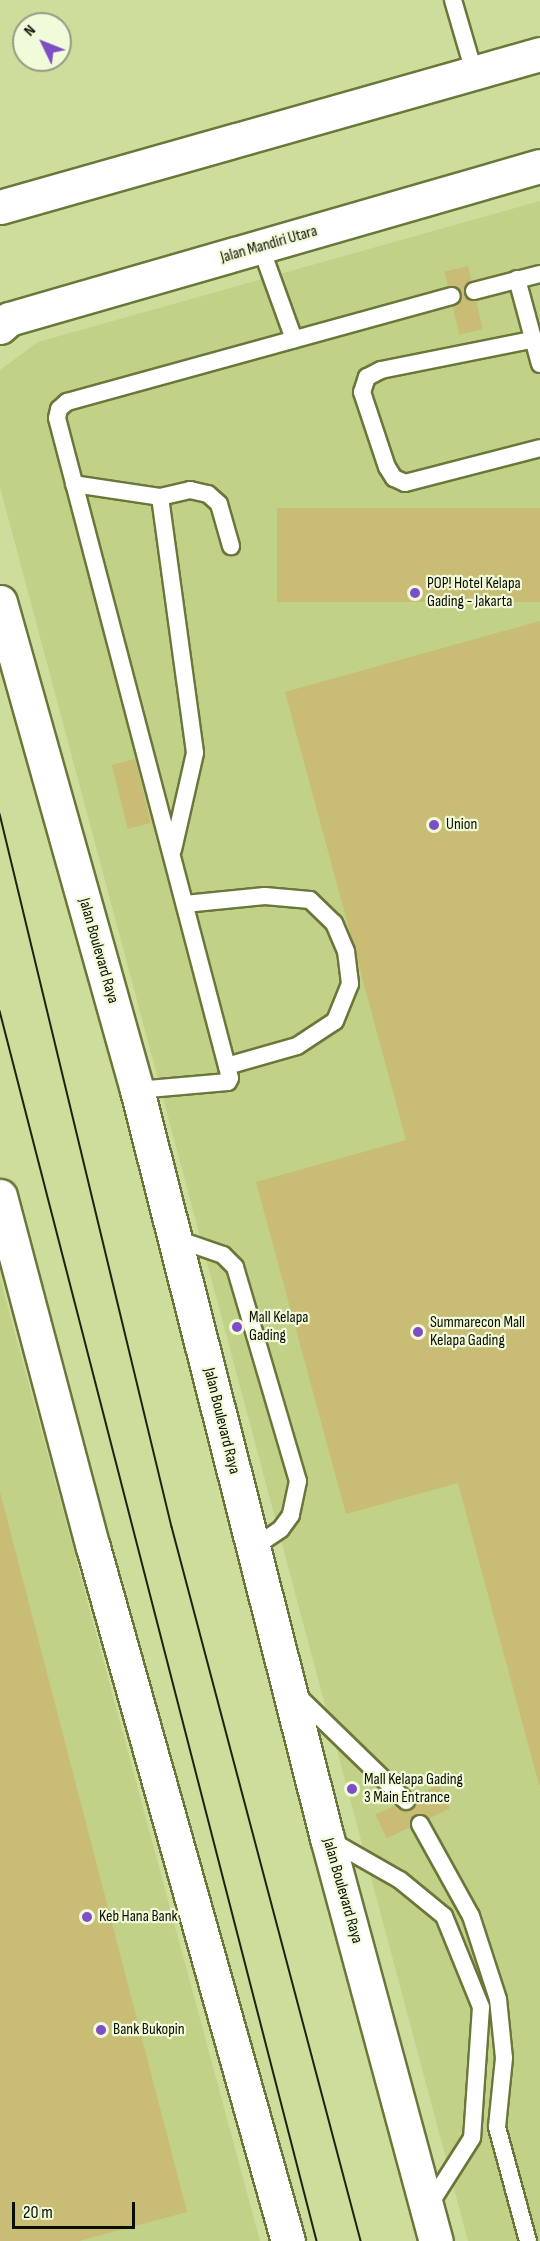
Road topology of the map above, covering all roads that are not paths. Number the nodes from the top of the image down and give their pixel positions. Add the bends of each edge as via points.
1 (453, 0) edge
2 (540, 54) edge
3 (474, 72) junction
4 (540, 166) edge
5 (0, 207) edge
6 (261, 248) junction
7 (540, 274) edge
8 (517, 279) junction
9 (474, 291) dead end
10 (452, 296) dead end
11 (0, 327) edge
12 (294, 339) junction
13 (531, 340) junction
14 (540, 364) edge
15 (540, 448) edge
16 (74, 484) junction
17 (160, 497) junction
18 (231, 546) dead end
19 (0, 602) edge
20 (172, 854) junction
21 (184, 904) junction
22 (227, 1066) junction
23 (137, 1090) junction
24 (0, 1196) edge
25 (174, 1238) junction
26 (253, 1548) junction
27 (288, 1686) junction
28 (406, 1801) dead end
29 (420, 1824) dead end
30 (327, 1838) junction
31 (497, 2127) junction
32 (472, 2138) junction
33 (427, 2210) junction
34 (288, 2241) edge
35 (436, 2241) edge
36 (528, 2241) edge

1 - 3 lane
2 - 3 main road
3 - 5 main road
4 - 6 main road, Jalan Mandiri Utara
6 - 11 main road, Jalan Mandiri Utara via 9,319
6 - 12 lane
7 - 8 lane
8 - 9 lane
8 - 13 lane
10 - 12 lane
12 - 16 lane via 67,402 59,409 57,418
13 - 14 lane
13 - 15 lane via 381,370 368,377 362,392 387,467 394,478 405,483
16 - 17 lane
16 - 20 lane
17 - 18 lane via 190,490 208,494 219,504
17 - 20 lane via 195,753
19 - 23 main road, Jalan Boulevard Raya
20 - 21 lane
21 - 22 lane
21 - 22 lane via 265,896 310,900 334,923 346,951 350,984 335,1021 297,1046
22 - 23 lane via 228,1082
23 - 25 main road, Jalan Boulevard Raya
24 - 34 main road via 93,1547
25 - 26 main road, Jalan Boulevard Raya
25 - 26 lane via 223,1255 236,1267 298,1481 286,1522
26 - 27 main road, Jalan Boulevard Raya
27 - 28 lane
27 - 30 main road, Jalan Boulevard Raya
29 - 31 lane via 471,1916 498,1999 504,2058
30 - 32 lane via 400,1880 444,1916 481,2007
30 - 33 main road, Jalan Boulevard Raya
31 - 32 lane
31 - 36 lane
32 - 33 lane
33 - 35 main road, Jalan Boulevard Raya

